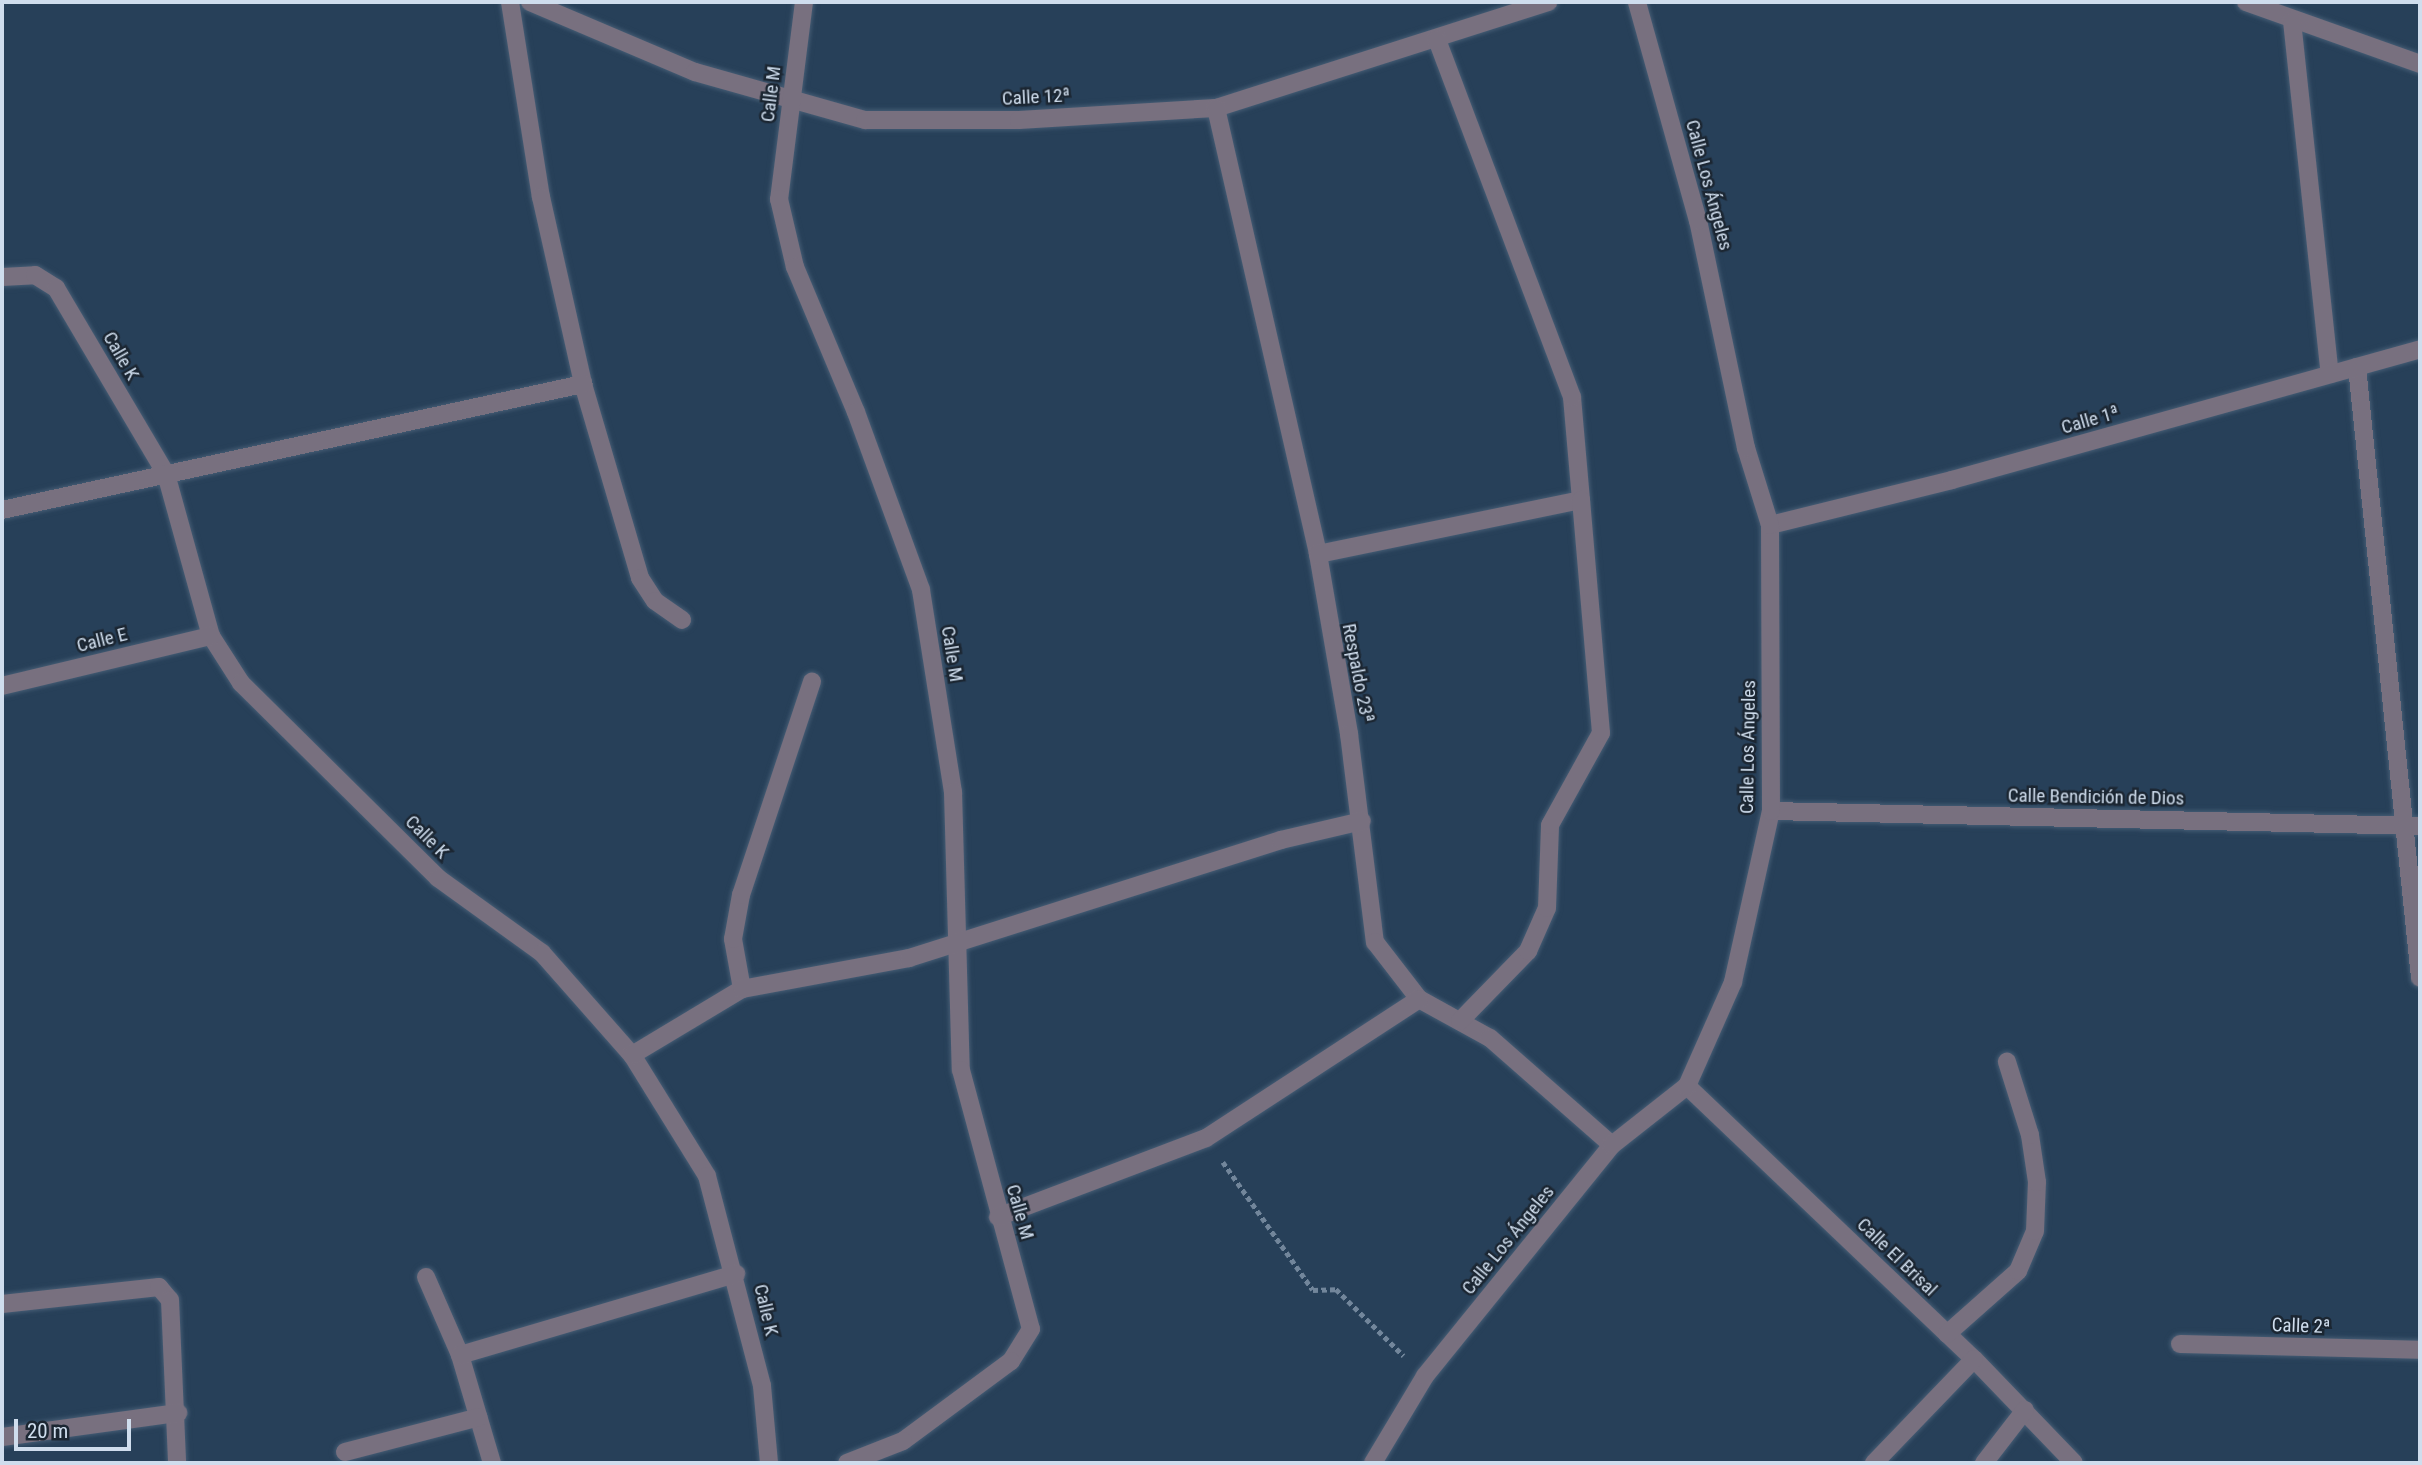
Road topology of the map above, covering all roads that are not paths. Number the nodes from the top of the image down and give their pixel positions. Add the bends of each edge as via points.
1 (510, 2) edge
2 (530, 2) edge
3 (804, 2) edge
4 (1549, 2) edge
5 (1637, 2) edge
6 (2246, 2) edge
7 (2292, 21) junction
8 (1437, 40) junction
9 (2420, 64) edge
10 (792, 97) junction
11 (1216, 108) junction
12 (2, 277) edge
13 (2420, 349) edge
14 (2357, 367) junction
15 (2330, 374) junction
16 (583, 384) junction
17 (166, 474) junction
18 (1581, 500) junction
19 (2, 510) edge
20 (1770, 525) junction
21 (1318, 554) junction
22 (682, 620) dead end
23 (211, 636) junction
24 (812, 681) dead end
25 (2, 686) edge
26 (1771, 811) junction
27 (1362, 821) junction
28 (2413, 826) edge
29 (954, 942) junction
30 (2420, 978) edge
31 (742, 989) junction
32 (1419, 999) junction
33 (1460, 1021) junction
34 (632, 1055) junction
35 (2007, 1062) dead end
36 (1687, 1086) junction
37 (1612, 1145) junction
38 (998, 1217) junction
39 (736, 1274) junction
40 (426, 1277) dead end
41 (2, 1304) edge
42 (1947, 1334) junction
43 (2180, 1344) dead end
44 (2420, 1350) edge
45 (460, 1354) junction
46 (1974, 1359) junction
47 (2025, 1410) junction
48 (178, 1413) junction
49 (479, 1418) junction
50 (2, 1437) edge
51 (345, 1452) dead end
52 (177, 1463) edge
53 (492, 1463) edge
54 (769, 1463) edge
55 (848, 1463) edge
56 (1373, 1463) edge
57 (1874, 1463) edge
58 (1984, 1463) edge
59 (2074, 1463) edge

1 - 16 street via 541,197
2 - 10 street, Calle 12ª via 695,72
3 - 10 street, Calle M
4 - 8 street, Calle 12ª
5 - 20 street, Calle Los Ángeles via 1698,221 1746,448
6 - 7 street
7 - 9 street
7 - 15 street
8 - 11 street, Calle 12ª
8 - 18 street via 1572,397
10 - 11 street, Calle 12ª via 865,120 1019,120
10 - 29 street, Calle M via 779,199 795,267 856,412 921,590 953,792
11 - 21 street, Respaldo 23ª
12 - 17 street, Calle K via 35,275 56,288
13 - 14 street, Calle 1ª
14 - 15 street, Calle 1ª
14 - 28 street
15 - 20 street, Calle 1ª via 1965,477
16 - 17 street
16 - 22 street via 640,578 655,601
17 - 19 street
17 - 23 street, Calle K
18 - 21 street
18 - 33 street via 1601,733 1550,825 1547,908 1528,951
20 - 26 street, Calle Los Ángeles
21 - 27 street, Respaldo 23ª
23 - 25 street, Calle E
23 - 34 street, Calle K via 240,683 438,878 542,953
24 - 31 street via 741,895 733,939
26 - 28 street, Calle Bendición de Dios
26 - 36 street, Calle Los Ángeles via 1733,982
27 - 29 street via 1281,841
27 - 32 street, Respaldo 23ª via 1375,942
28 - 30 street
29 - 31 street via 909,958
29 - 38 street, Calle M via 961,1070
31 - 34 street
32 - 33 street, Respaldo 23ª
32 - 38 street via 1206,1138
33 - 37 street, Respaldo 23ª via 1490,1038
34 - 39 street, Calle K via 707,1176
35 - 42 street via 2029,1135 2037,1182 2035,1231 2018,1271
36 - 37 street, Calle Los Ángeles
36 - 42 street, Calle El Brisal
37 - 56 street, Calle Los Ángeles via 1425,1376
38 - 55 street, Calle M via 1031,1329 1011,1361 914,1433
39 - 45 street
39 - 54 street, Calle K via 762,1386
40 - 45 street
41 - 48 street via 159,1287 170,1300
42 - 46 street, Calle El Brisal
43 - 44 street, Calle 2ª
45 - 49 street
46 - 47 street, Calle El Brisal
46 - 57 street
47 - 58 street
47 - 59 street, Calle El Brisal
48 - 50 street
48 - 52 street
49 - 51 street
49 - 53 street

